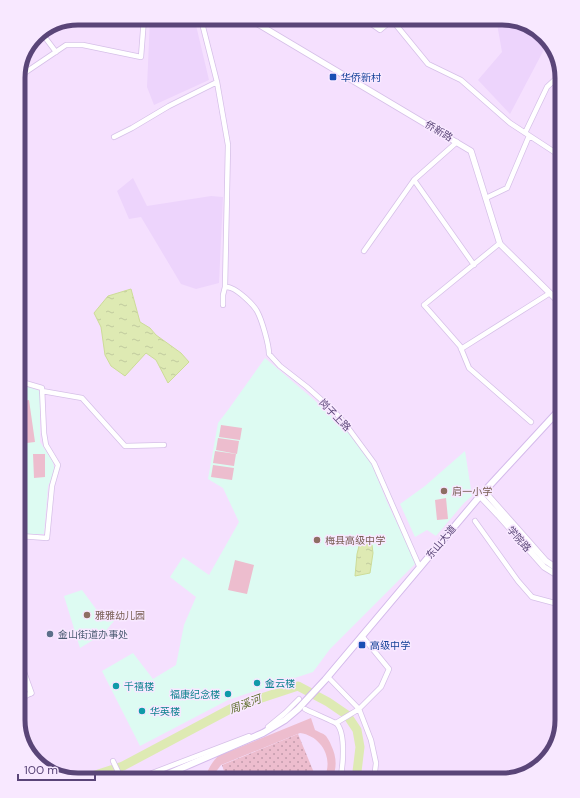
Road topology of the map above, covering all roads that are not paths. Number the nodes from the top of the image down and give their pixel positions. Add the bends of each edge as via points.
1 (143, 25) edge
2 (202, 25) edge
3 (260, 25) edge
4 (373, 25) edge
5 (386, 25) edge
6 (396, 25) edge
7 (45, 37) edge
8 (56, 52) junction
9 (25, 72) edge
10 (555, 80) edge
11 (216, 82) junction
12 (527, 135) junction
13 (114, 137) dead end
14 (457, 142) junction
15 (555, 153) edge
16 (414, 180) junction
17 (486, 198) junction
18 (500, 243) junction
19 (364, 251) dead end
20 (474, 265) junction
21 (225, 287) junction
22 (550, 294) junction
23 (555, 299) edge
24 (223, 304) dead end
25 (461, 349) junction
26 (25, 383) edge
27 (42, 391) junction
28 (555, 415) edge
29 (531, 422) dead end
30 (164, 445) dead end
31 (482, 493) junction
32 (475, 520) dead end
33 (25, 536) edge
34 (555, 567) edge
35 (420, 568) junction
36 (555, 574) edge
37 (555, 603) edge
38 (362, 636) junction
39 (25, 676) edge
40 (326, 679) junction
41 (31, 693) joint
42 (25, 696) edge
43 (299, 699) dead end
44 (305, 710) dead end
45 (358, 710) junction
46 (338, 723) junction
47 (112, 761) dead end
48 (118, 773) edge
49 (152, 773) edge
50 (170, 773) edge
51 (341, 773) edge
52 (375, 773) edge

1 - 8 street via 141,56 83,45 66,45
2 - 11 street
3 - 14 street, 侨新路
4 - 5 street via 380,30
6 - 12 street via 428,64 461,80
7 - 8 street
8 - 9 street
10 - 12 street via 547,87
11 - 13 street
11 - 21 street via 228,145
12 - 15 street
12 - 17 street via 507,188
14 - 16 street
14 - 17 street, 侨新路 via 471,150
16 - 19 street
16 - 20 street
17 - 18 street, 侨新路
18 - 20 street
18 - 22 street, 侨新路
20 - 25 street via 424,305
21 - 24 street
21 - 35 street, 岗子上路 via 232,288 246,298 257,311 269,354 335,412 374,464
22 - 23 street, 侨新路
22 - 25 street
25 - 29 street via 469,368
26 - 27 street via 42,388
27 - 30 street via 82,398 125,446
27 - 33 street via 46,445 58,466 52,486 47,538
28 - 31 main road, 东山大道
31 - 34 street, 学院路 via 546,561
31 - 35 main road, 东山大道
31 - 36 street, 学院路 via 544,567
32 - 37 street via 532,597
35 - 38 main road, 东山大道
38 - 40 main road, 东山大道
38 - 45 street via 389,669 380,687
39 - 41 street
40 - 45 street
40 - 50 main road, 东山大道 via 285,720 263,733
41 - 42 street
43 - 49 street via 272,724 257,733
44 - 46 street
45 - 46 street
45 - 52 street via 371,740 376,763
46 - 51 street via 344,750
47 - 48 street

